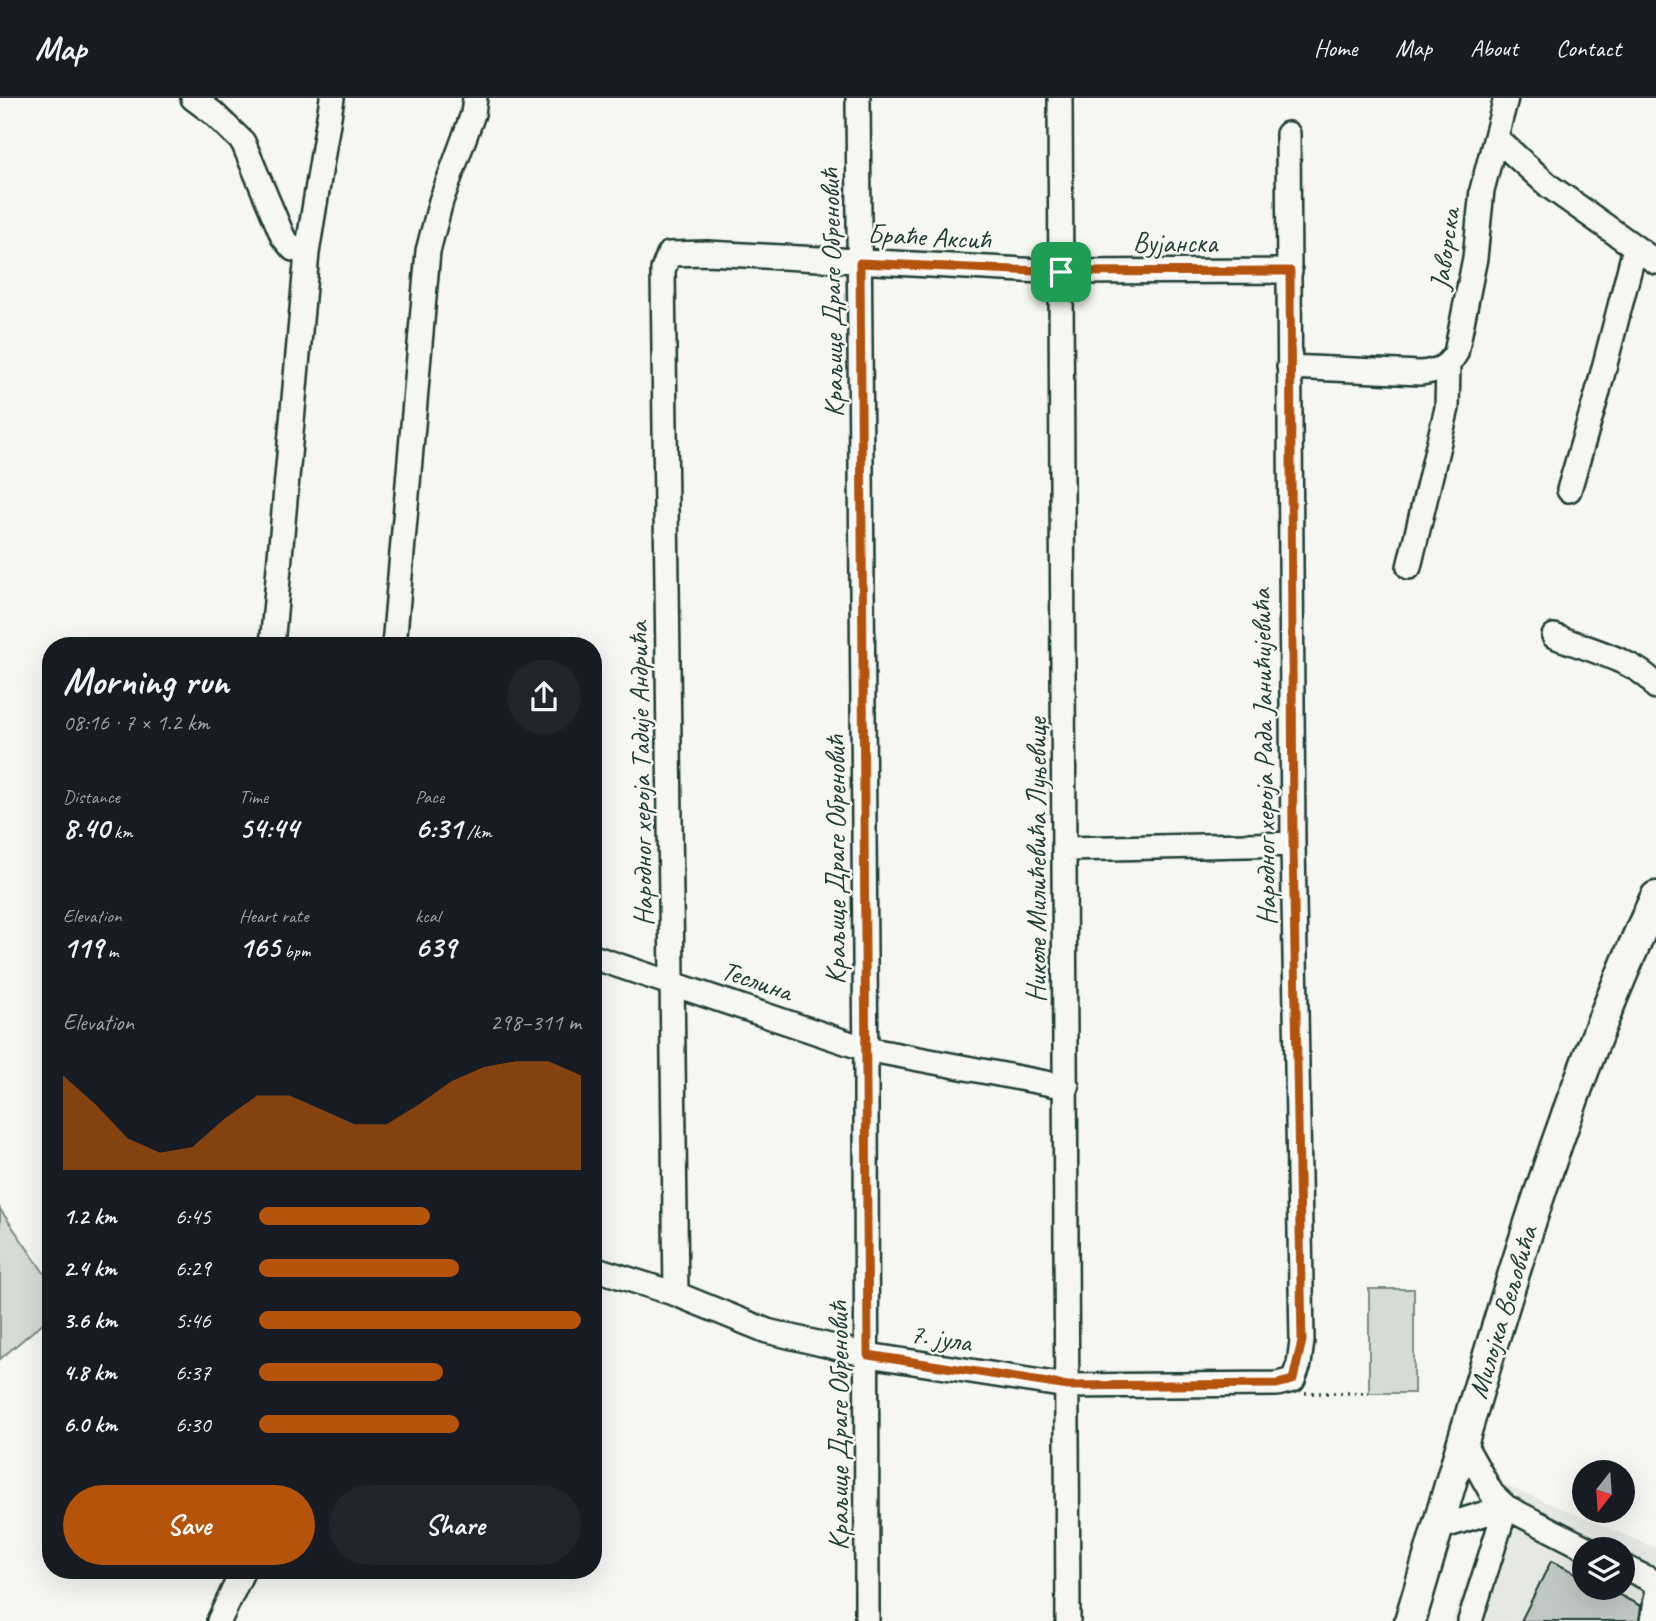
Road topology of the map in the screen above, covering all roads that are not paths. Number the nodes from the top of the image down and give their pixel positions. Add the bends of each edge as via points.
1 (192, 98) edge
2 (331, 98) edge
3 (475, 98) edge
4 (858, 98) edge
5 (1060, 98) edge
6 (1506, 98) edge
7 (1288, 134) dead end
8 (1497, 139) junction
9 (1635, 248) junction
10 (307, 253) junction
11 (668, 254) joint
12 (1656, 262) edge
13 (860, 263) junction
14 (1290, 271) junction
15 (1061, 272) junction
16 (1448, 366) junction
17 (1289, 367) junction
18 (1569, 490) dead end
19 (1409, 566) dead end
20 (1554, 636) dead end
21 (273, 637) edge
22 (395, 637) edge
23 (1656, 687) edge
24 (1293, 844) junction
25 (1066, 849) junction
26 (1656, 897) edge
27 (602, 960) edge
28 (672, 982) junction
29 (866, 1049) junction
30 (1067, 1087) junction
31 (602, 1271) edge
32 (676, 1294) junction
33 (868, 1355) junction
34 (1293, 1380) joint
35 (1068, 1386) junction
36 (1463, 1442) junction
37 (1506, 1507) junction
38 (1438, 1528) junction
39 (1572, 1541) edge
40 (1635, 1574) edge
41 (239, 1579) edge
42 (1656, 1588) edge
43 (219, 1621) edge
44 (867, 1621) edge
45 (1068, 1621) edge
46 (1410, 1621) edge
47 (1470, 1621) edge
48 (1653, 1621) edge

1 - 10 street via 243,142 283,236 293,249
2 - 10 street
3 - 22 street via 428,251
4 - 13 street, Краљице Драге Обреновић
5 - 15 street, Николе Милићевића Луњевице
6 - 8 street, Јаворска
7 - 14 street, Народног хероја Рада Јанићијевића
8 - 9 street via 1549,186
8 - 16 street, Јаворска via 1482,190 1475,258 1456,353
9 - 12 street
9 - 18 street
10 - 21 street
11 - 13 street, Браће Аксић
11 - 28 street, Народног хероја Тадије Андрића via 663,270
13 - 15 street, Браће Аксић
13 - 29 street, Краљице Драге Обреновић
14 - 15 street, Вујанска
14 - 17 street, Народног хероја Рада Јанићијевића
15 - 25 street, Николе Милићевића Луњевице
16 - 17 street via 1420,373
16 - 19 street, Јаворска via 1447,408
17 - 24 street, Народног хероја Рада Јанићијевића
20 - 23 street via 1638,670
24 - 25 street
24 - 34 street, Народног хероја Рада Јанићијевића via 1302,1341
25 - 30 street, Николе Милићевића Луњевице
26 - 36 main road, Милојка Вељовића via 1553,1150
27 - 28 street, Теслина
28 - 29 street, Теслина
28 - 32 street, Народног хероја Тадије Андрића
29 - 30 street, Теслина
29 - 33 street, Краљице Драге Обреновић
30 - 35 street, Николе Милићевића Луњевице
31 - 32 street, 7. јула
32 - 33 street, 7. јула via 767,1331
33 - 35 street, 7. јула
33 - 44 street, Краљице Драге Обреновић
34 - 35 street, 7. јула via 1277,1384
35 - 45 street, Николе Милићевића Луњевице
36 - 37 street via 1492,1494
36 - 38 main road, Милојка Вељовића
37 - 38 street
37 - 39 street
37 - 47 street
38 - 46 main road, Милојка Вељовића
40 - 42 street
41 - 43 street
42 - 48 street

